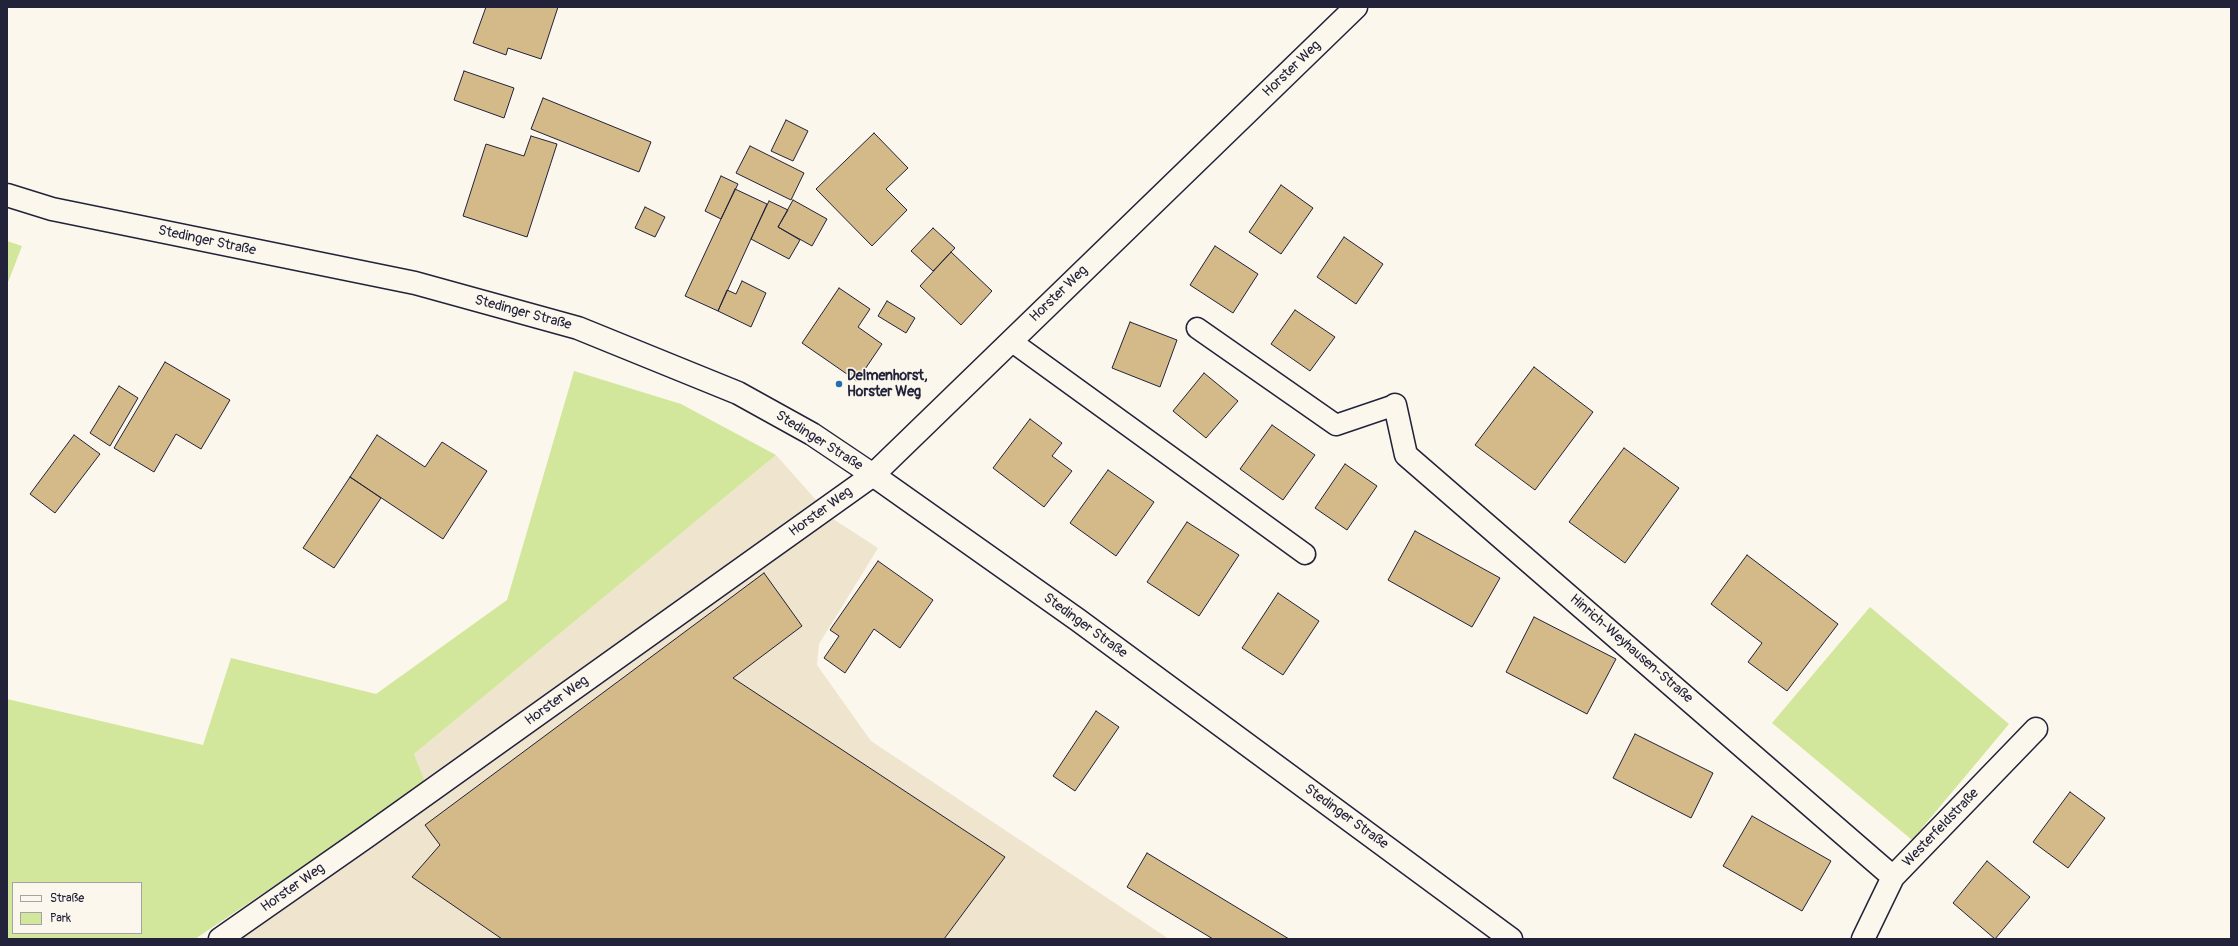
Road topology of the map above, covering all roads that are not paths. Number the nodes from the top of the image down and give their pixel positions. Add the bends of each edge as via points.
1 (1356, 7) edge
2 (7, 194) edge
3 (1197, 328) dead end
4 (1011, 341) junction
5 (1395, 405) joint
6 (873, 475) junction
7 (1305, 554) dead end
8 (2036, 728) dead end
9 (1893, 877) junction
10 (220, 939) edge
11 (1512, 939) edge
12 (1863, 939) edge

1 - 4 street, Horster Weg
2 - 6 street, Stedinger Straße via 52,209 415,283 578,328 738,394 812,434
3 - 5 lane via 1336,425
4 - 6 street, Horster Weg
4 - 7 lane
5 - 9 street, Hinrich-Weyhausen-Straße via 1406,455
6 - 10 street, Horster Weg
6 - 11 street, Stedinger Straße via 1078,620
8 - 9 street, Westerfeldstraße
9 - 12 street, Westerfeldstraße

